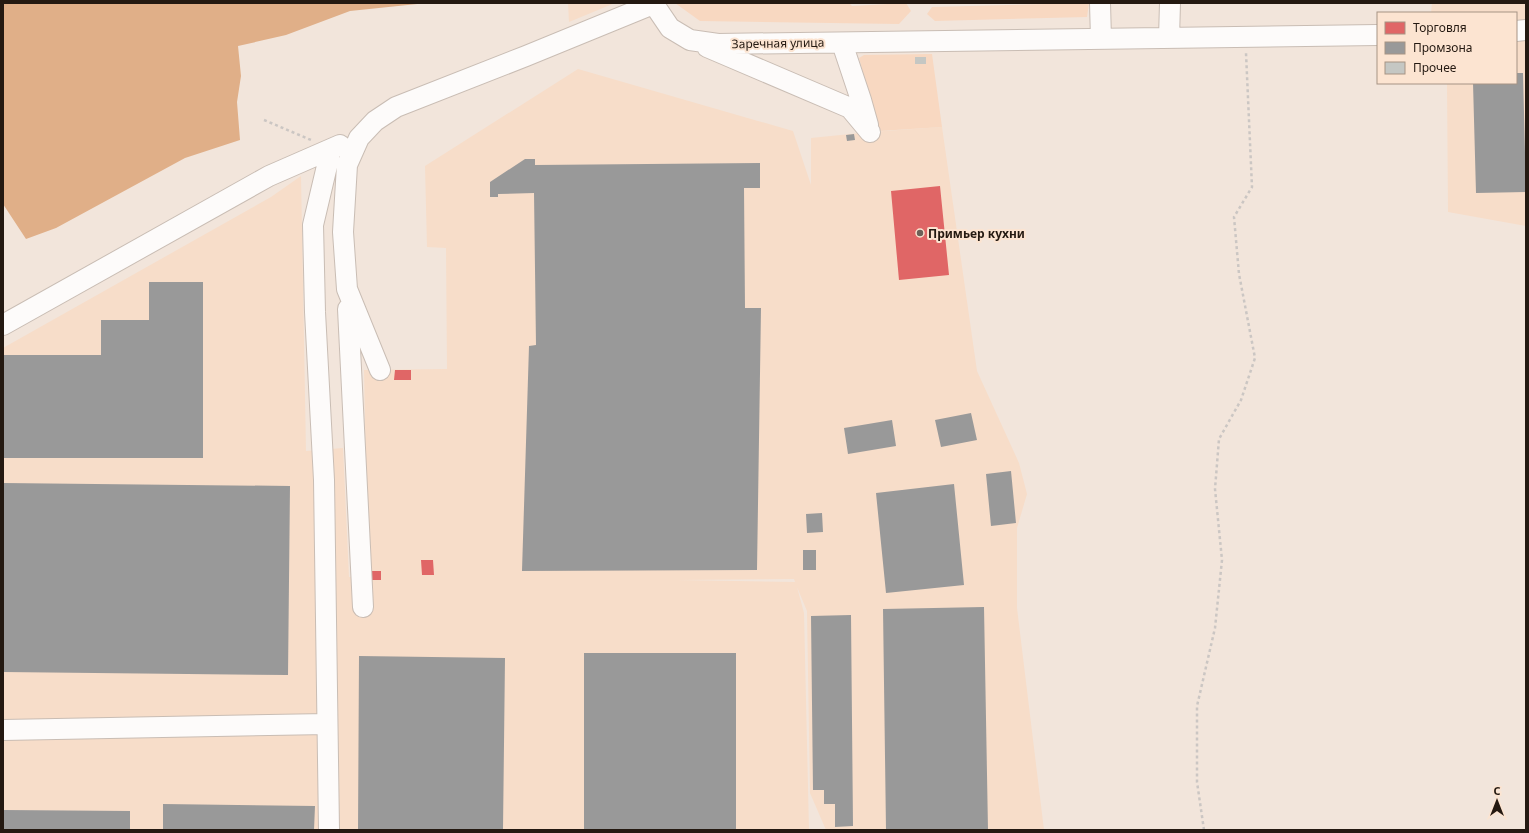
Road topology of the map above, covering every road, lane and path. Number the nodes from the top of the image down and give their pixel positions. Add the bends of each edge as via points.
1 (652, 3) edge
2 (1100, 3) edge
3 (1170, 3) edge
4 (1377, 35) edge
5 (1246, 37) junction
6 (1169, 38) junction
7 (1101, 39) junction
8 (690, 40) junction
9 (842, 43) junction
10 (264, 120) dead end
11 (359, 138) junction
12 (331, 149) junction
13 (347, 289) junction
14 (3, 325) edge
15 (380, 370) dead end
16 (363, 607) dead end
17 (327, 724) junction
18 (3, 730) edge
19 (329, 830) edge
20 (1204, 830) edge

1 - 8 street, Заречная улица via 670,28
1 - 11 street via 396,107 375,121
2 - 7 street
3 - 6 street
4 - 5 street, Заречная улица
5 - 6 street, Заречная улица
5 - 20 path via 1252,187 1234,217 1240,274 1255,358 1241,400 1219,439 1215,489 1222,560 1215,628 1197,706 1197,782
6 - 7 street, Заречная улица
7 - 9 street, Заречная улица
8 - 9 street, Заречная улица via 718,44
8 - 9 street via 850,108 870,132
10 - 12 path
11 - 12 street
11 - 13 street via 347,165 343,232
12 - 14 street via 269,176
12 - 17 street via 313,225 324,480
13 - 15 street
13 - 16 street
17 - 18 street
17 - 19 street

